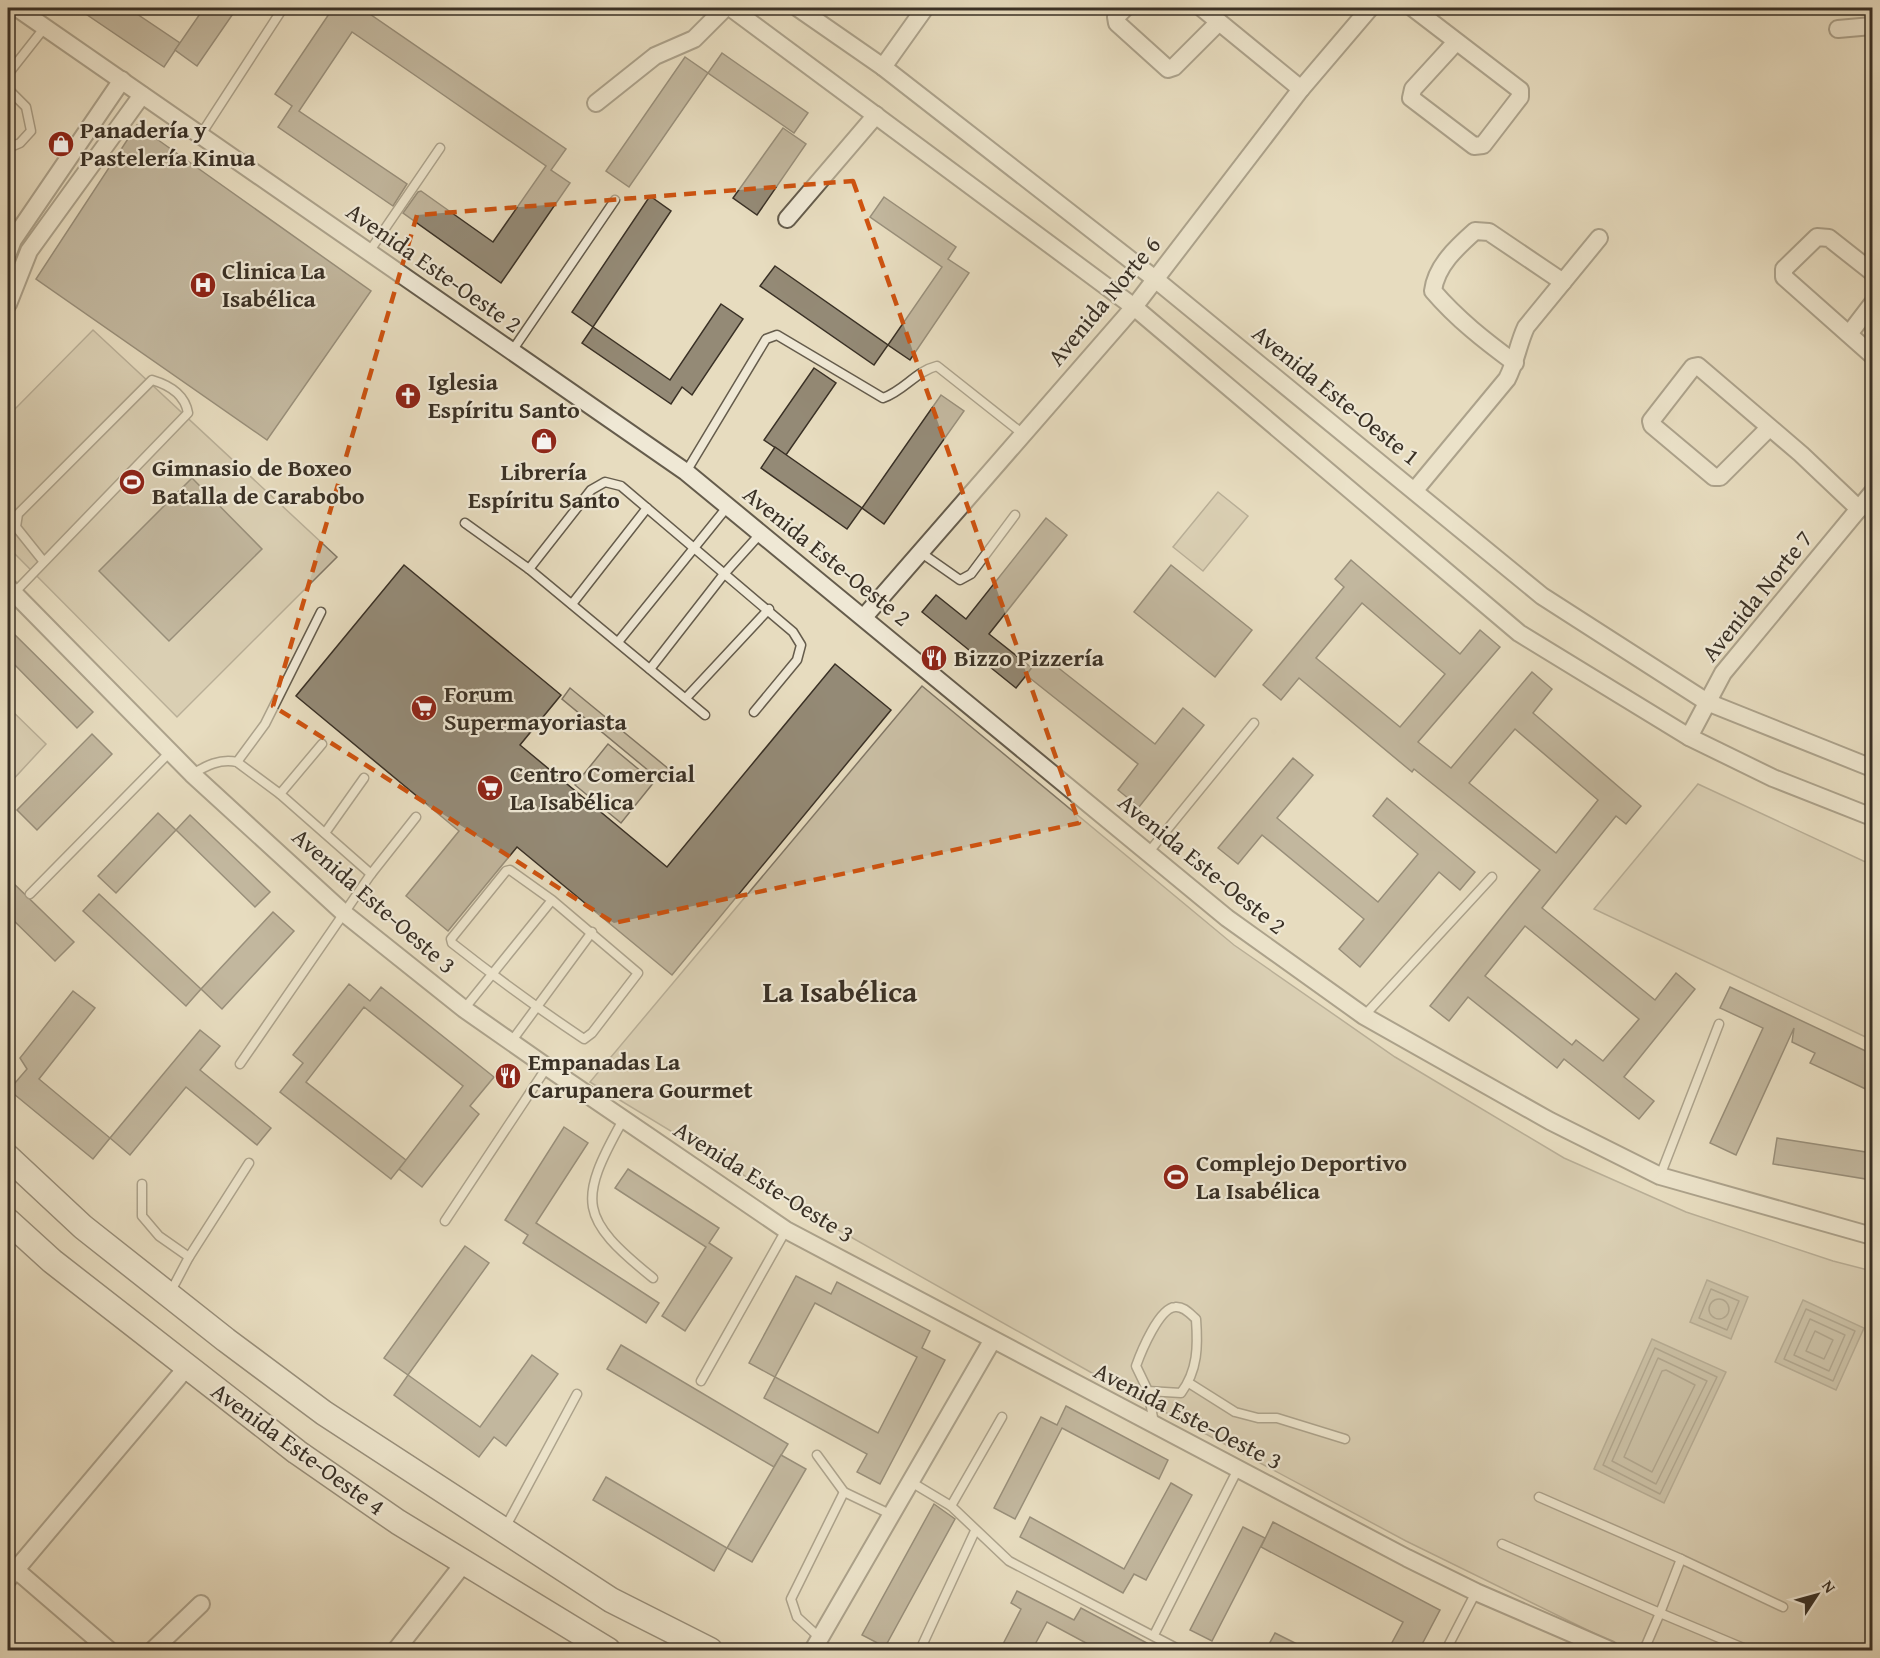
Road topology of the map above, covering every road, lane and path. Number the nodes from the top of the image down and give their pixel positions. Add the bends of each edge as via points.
1 (17, 8) edge
2 (283, 8) edge
3 (725, 8) edge
4 (731, 8) edge
5 (798, 8) edge
6 (925, 8) edge
7 (1125, 8) edge
8 (1202, 8) edge
9 (1370, 8) edge
10 (1413, 8) edge
11 (1218, 23) junction
12 (1872, 26) edge
13 (45, 27) junction
14 (1838, 29) dead end
15 (1456, 42) junction
16 (883, 68) junction
17 (8, 74) edge
18 (122, 80) junction
19 (8, 89) edge
20 (1301, 89) junction
21 (142, 95) junction
22 (596, 103) dead end
23 (876, 115) junction
24 (200, 135) junction
25 (8, 148) edge
26 (440, 148) dead end
27 (615, 200) dead end
28 (787, 219) dead end
29 (1599, 238) dead end
30 (369, 252) junction
31 (8, 253) edge
32 (1872, 272) edge
33 (1155, 279) junction
34 (1563, 282) junction
35 (8, 304) edge
36 (1872, 304) edge
37 (1134, 307) junction
38 (1849, 334) junction
39 (512, 351) junction
40 (1872, 355) edge
41 (1515, 363) junction
42 (1768, 429) junction
43 (1023, 434) junction
44 (686, 472) junction
45 (1414, 490) junction
46 (1872, 493) edge
47 (728, 506) junction
48 (647, 508) junction
49 (1859, 509) junction
50 (1015, 515) dead end
51 (465, 523) dead end
52 (761, 533) junction
53 (693, 549) junction
54 (920, 552) junction
55 (44, 562) junction
56 (529, 569) junction
57 (724, 574) junction
58 (11, 590) edge
59 (572, 604) junction
60 (769, 609) junction
61 (321, 612) dead end
62 (864, 617) junction
63 (618, 642) junction
64 (650, 669) junction
65 (686, 698) junction
66 (1707, 702) junction
67 (754, 712) dead end
68 (705, 715) dead end
69 (1254, 723) dead end
70 (1689, 737) junction
71 (322, 744) dead end
72 (170, 752) junction
73 (237, 762) junction
74 (1872, 768) edge
75 (192, 774) junction
76 (364, 778) dead end
77 (280, 794) junction
78 (416, 817) dead end
79 (1872, 817) edge
80 (325, 833) junction
81 (1148, 853) junction
82 (371, 874) junction
83 (1492, 877) dead end
84 (30, 894) dead end
85 (552, 900) junction
86 (345, 914) junction
87 (592, 932) junction
88 (490, 973) junction
89 (537, 1007) junction
90 (464, 1009) junction
91 (1364, 1016) junction
92 (1719, 1024) dead end
93 (511, 1042) junction
94 (240, 1064) dead end
95 (547, 1067) junction
96 (623, 1120) junction
97 (8, 1157) edge
98 (249, 1163) dead end
99 (1660, 1176) junction
100 (142, 1184) dead end
101 (8, 1221) edge
102 (445, 1221) dead end
103 (786, 1230) junction
104 (1872, 1236) edge
105 (189, 1257) junction
106 (653, 1278) dead end
107 (169, 1295) junction
108 (992, 1341) junction
109 (187, 1367) junction
110 (701, 1381) dead end
111 (1189, 1383) junction
112 (1148, 1391) junction
113 (577, 1394) dead end
114 (1002, 1417) dead end
115 (1154, 1426) junction
116 (1345, 1439) dead end
117 (818, 1455) dead end
118 (1238, 1469) junction
119 (911, 1482) junction
120 (844, 1492) junction
121 (1539, 1497) dead end
122 (951, 1506) junction
123 (892, 1515) junction
124 (503, 1531) junction
125 (975, 1531) junction
126 (1502, 1544) dead end
127 (1681, 1559) junction
128 (464, 1563) junction
129 (10, 1570) edge
130 (1476, 1592) junction
131 (201, 1604) dead end
132 (1783, 1607) dead end
133 (1660, 1613) junction
134 (1154, 1635) junction
135 (817, 1644) edge
136 (109, 1650) edge
137 (153, 1650) edge
138 (396, 1650) edge
139 (608, 1650) edge
140 (710, 1650) edge
141 (920, 1650) edge
142 (1180, 1650) edge
143 (1446, 1650) edge
144 (1610, 1650) edge
145 (1644, 1650) edge
146 (1748, 1650) edge

1 - 13 street, Avenida Este-Oeste 2
2 - 24 lane
3 - 22 street via 694,39 655,56
4 - 23 street
5 - 16 street, Avenida Este-Oeste 1
6 - 16 street
7 - 11 street via 1116,17 1117,23 1168,69
8 - 11 street
9 - 20 street, Avenida Norte 6
10 - 15 street
11 - 20 street
12 - 14 street
13 - 17 lane
13 - 18 street, Avenida Este-Oeste 2
15 - 15 street via 1520,90 1520,97 1483,145 1474,146 1411,98 1413,89
16 - 33 street, Avenida Este-Oeste 1
18 - 21 street, Avenida Este-Oeste 2
18 - 31 street
19 - 25 lane via 26,107 31,131 20,143
20 - 33 street, Avenida Norte 6
21 - 24 street, Avenida Este-Oeste 2
21 - 35 street via 30,250
23 - 28 street
23 - 37 street
24 - 30 street, Avenida Este-Oeste 2
26 - 30 lane
27 - 39 lane
29 - 34 street
30 - 39 street, Avenida Este-Oeste 2
32 - 38 street via 1828,238 1817,237 1784,269 1784,277
33 - 37 street, Avenida Norte 6
33 - 45 street, Avenida Este-Oeste 1
34 - 41 street via 1526,327
34 - 41 street via 1489,232 1475,231 1456,248 1434,279 1433,291 1449,309
36 - 38 street
37 - 43 street, Avenida Norte 6
37 - 70 street via 1519,633
38 - 40 street
39 - 44 street, Avenida Este-Oeste 2
41 - 45 street via 1507,379
42 - 42 street via 1698,366 1651,421 1714,477 1720,477
42 - 49 street via 1801,454
43 - 44 lane via 937,366 926,369 883,398 777,335 766,339
43 - 54 street, Avenida Norte 6
44 - 47 street, Avenida Este-Oeste 2
45 - 66 street, Avenida Este-Oeste 1 via 1542,596
46 - 49 street, Avenida Norte 7
47 - 52 street, Avenida Este-Oeste 2
47 - 53 lane
48 - 53 lane
48 - 56 lane via 621,486 605,482 591,490
48 - 59 lane
49 - 66 street, Avenida Norte 7 via 1723,673
50 - 54 lane via 971,574 960,580
51 - 56 lane
52 - 57 lane
52 - 62 street, Avenida Este-Oeste 2
53 - 57 lane
53 - 63 lane
54 - 62 street, Avenida Norte 6
55 - 55 lane via 188,413 180,395 152,380 18,514 16,527
55 - 58 lane
56 - 59 lane
57 - 60 lane
57 - 64 lane
58 - 72 street, Avenida Este-Oeste 3
59 - 63 lane
60 - 65 lane
60 - 67 lane via 794,632 801,645 797,660
61 - 73 lane via 265,724
62 - 81 street, Avenida Este-Oeste 2
63 - 64 lane
64 - 65 lane
65 - 68 lane
66 - 70 street, Avenida Norte 7
66 - 74 street, Avenida Este-Oeste 1
69 - 81 lane
70 - 79 street via 1773,778
71 - 77 lane
72 - 75 street, Avenida Este-Oeste 3
72 - 84 lane
73 - 75 lane via 210,764
73 - 77 lane
75 - 86 street, Avenida Este-Oeste 3
76 - 80 lane
77 - 80 lane
78 - 82 lane
80 - 82 lane
81 - 91 street, Avenida Este-Oeste 2 via 1227,918
82 - 86 lane
83 - 91 lane
85 - 87 lane
85 - 88 lane
85 - 88 lane via 510,870 501,874 451,939 452,944
86 - 90 street, Avenida Este-Oeste 3
86 - 94 lane
87 - 89 lane
87 - 89 lane via 638,973 625,992 584,1039
88 - 89 lane
88 - 90 lane
89 - 93 lane
90 - 93 street, Avenida Este-Oeste 3
91 - 99 street, Avenida Este-Oeste 2 via 1550,1121
92 - 99 lane
93 - 95 street, Avenida Este-Oeste 3
95 - 96 street, Avenida Este-Oeste 3
95 - 102 lane
96 - 103 street, Avenida Este-Oeste 3
96 - 106 lane via 599,1162 590,1203 598,1223 620,1251
97 - 107 main road via 83,1227
98 - 105 lane
99 - 104 street, Avenida Este-Oeste 2
100 - 105 lane via 142,1216 159,1236
101 - 109 main road, Avenida Este-Oeste 4 via 52,1261
103 - 108 street, Avenida Este-Oeste 3
103 - 110 lane
105 - 107 lane
107 - 124 main road via 324,1413
108 - 115 street, Avenida Este-Oeste 3
108 - 119 street
109 - 128 main road, Avenida Este-Oeste 4 via 297,1452
109 - 129 street
111 - 112 lane via 1181,1393
111 - 112 lane via 1199,1349 1196,1319 1185,1309 1175,1307 1165,1311 1154,1327 1136,1366
111 - 116 lane via 1235,1412 1277,1418
112 - 115 lane
113 - 124 lane
114 - 122 lane
115 - 118 street, Avenida Este-Oeste 3
117 - 120 lane
118 - 130 street, Avenida Este-Oeste 3
118 - 134 lane
119 - 122 lane
119 - 123 street
120 - 123 lane
120 - 135 lane via 791,1599 797,1617
121 - 127 lane
122 - 125 lane
123 - 135 street
124 - 140 main road via 611,1600
125 - 134 lane via 1009,1561
125 - 141 lane
126 - 133 lane
127 - 132 lane
127 - 133 lane
128 - 138 street
128 - 139 main road, Avenida Este-Oeste 4
129 - 136 street
130 - 143 lane
130 - 144 street, Avenida Este-Oeste 3
131 - 137 street
133 - 145 lane
133 - 146 lane
134 - 142 lane

